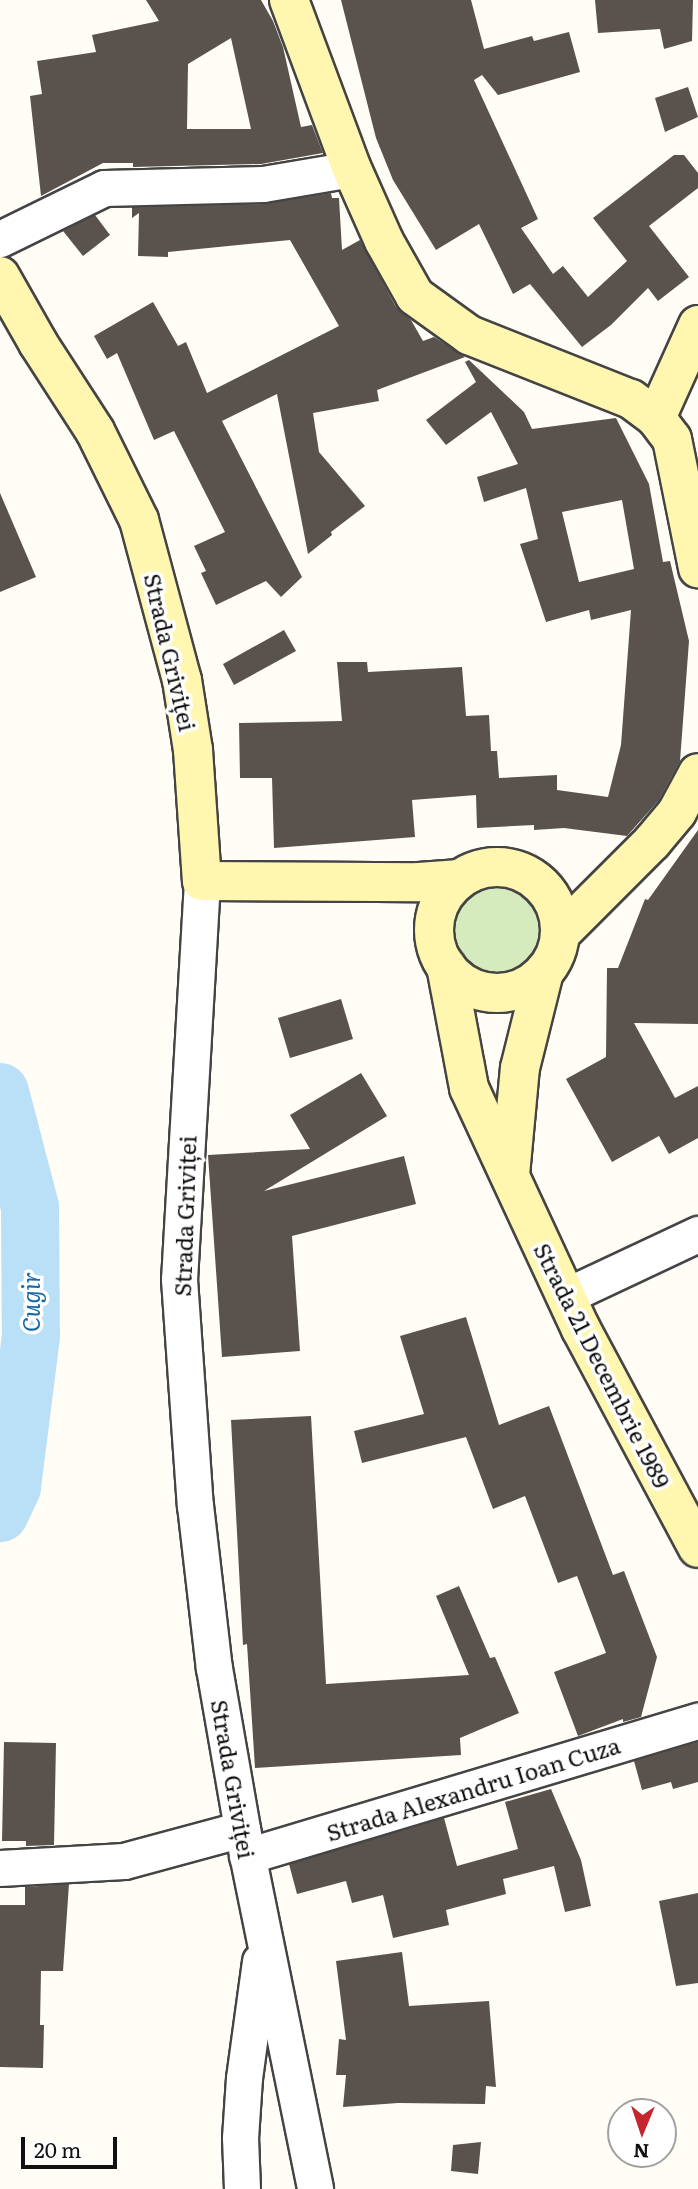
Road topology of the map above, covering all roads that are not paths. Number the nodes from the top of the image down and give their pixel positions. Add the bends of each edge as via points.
1 (289, 0) edge
2 (352, 169) junction
3 (0, 239) edge
4 (0, 276) edge
5 (698, 326) edge
6 (656, 418) junction
7 (698, 568) edge
8 (698, 773) edge
9 (460, 878) junction
10 (370, 880) junction
11 (202, 881) junction
12 (560, 934) junction
13 (440, 951) junction
14 (544, 972) junction
15 (510, 1181) junction
16 (698, 1234) edge
17 (566, 1296) junction
18 (698, 1548) edge
19 (698, 1721) edge
20 (245, 1843) junction
21 (0, 1868) edge
22 (264, 1937) junction
23 (242, 2189) edge
24 (315, 2189) edge

1 - 2 main road
2 - 3 street via 263,184 104,188
2 - 6 main road via 415,296 469,334 631,399
4 - 11 main road, Strada Griviței via 95,430 139,520 182,680 193,750
5 - 6 main road
6 - 7 main road via 672,439
8 - 12 main road via 677,812 652,842
9 - 10 main road
9 - 12 main road via 498,867 518,870 536,880 558,913
9 - 13 main road via 440,904
10 - 11 main road
10 - 13 main road
11 - 20 street, Strada Griviței via 179,1279 195,1505 214,1668
12 - 14 main road via 556,954
13 - 14 main road via 459,980 475,989 512,990 530,984
13 - 15 main road, Strada 21 Decembrie 1989 via 469,1088
14 - 15 main road via 520,1068
15 - 17 main road, Strada 21 Decembrie 1989
16 - 17 street
17 - 18 main road, Strada 21 Decembrie 1989
19 - 20 street, Strada Alexandru Ioan Cuza
20 - 21 street, Strada Alexandru Ioan Cuza via 124,1861
20 - 22 street, Strada Griviței
22 - 23 street via 244,2078
22 - 24 street, Strada Griviței

